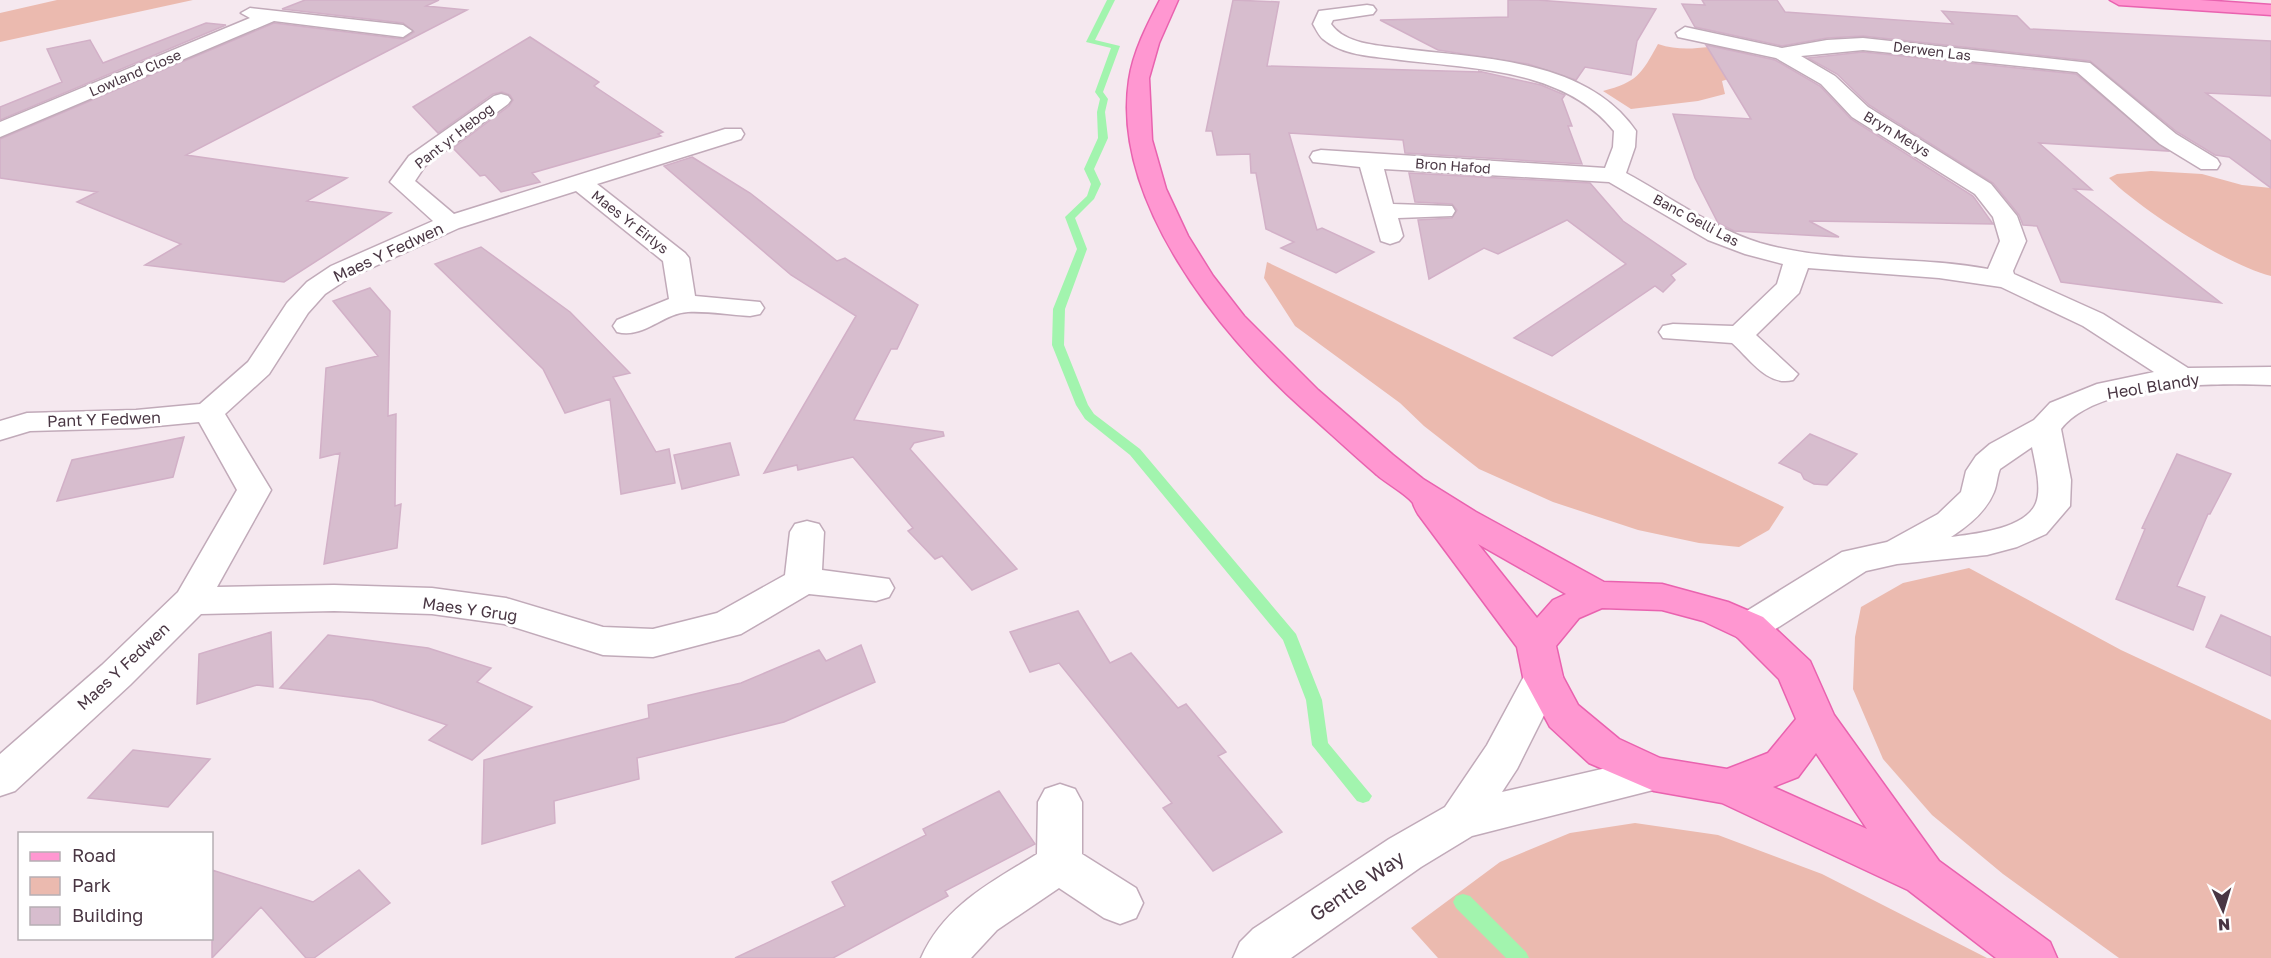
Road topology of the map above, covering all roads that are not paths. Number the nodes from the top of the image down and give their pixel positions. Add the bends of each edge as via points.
1 (1151, 0) edge
2 (1169, 0) edge
3 (2119, 0) edge
4 (1367, 10) dead end
5 (2271, 10) edge
6 (244, 13) dead end
7 (271, 16) junction
8 (1155, 26) junction
9 (404, 31) dead end
10 (1685, 33) dead end
11 (1782, 54) junction
12 (2103, 57) dead end
13 (2083, 68) junction
14 (501, 100) dead end
15 (449, 111) dead end
16 (477, 115) junction
17 (0, 130) edge
18 (733, 134) dead end
19 (1321, 157) dead end
20 (1371, 160) junction
21 (2209, 164) dead end
22 (1614, 175) junction
23 (580, 183) junction
24 (1443, 211) dead end
25 (1386, 212) junction
26 (450, 223) junction
27 (1390, 236) dead end
28 (1797, 259) junction
29 (2003, 279) junction
30 (683, 303) junction
31 (750, 308) dead end
32 (627, 326) dead end
33 (1674, 332) dead end
34 (1740, 335) junction
35 (1783, 374) dead end
36 (2271, 376) edge
37 (2183, 378) junction
38 (209, 412) junction
39 (2045, 427) junction
40 (0, 431) edge
41 (1420, 493) junction
42 (807, 532) dead end
43 (1897, 552) junction
44 (803, 581) junction
45 (876, 588) dead end
46 (1597, 595) junction
47 (191, 601) junction
48 (1750, 627) junction
49 (1539, 661) junction
50 (1817, 722) junction
51 (1654, 774) junction
52 (0, 779) edge
53 (1729, 787) junction
54 (1060, 802) dead end
55 (1461, 820) junction
56 (1059, 864) junction
57 (1923, 876) junction
58 (1120, 903) dead end
59 (945, 958) edge
60 (1257, 958) edge
61 (2033, 958) edge

1 - 8 main road
2 - 8 main road
3 - 5 main road
4 - 22 street via 1318,12 1329,35 1356,48 1512,69 1550,78 1585,94 1609,111 1625,131
6 - 7 street, Lowland Close
7 - 9 street, Lowland Close
7 - 17 street, Lowland Close
8 - 41 main road via 1138,87 1140,136 1153,188 1175,238 1211,292 1301,393
10 - 11 street, Bryn Melys
11 - 13 street, Derwen Las via 1863,44
11 - 29 street, Bryn Melys via 1828,80 1860,112 1983,189 1998,205 2013,241 2000,270
12 - 13 street
13 - 21 street via 2168,138
14 - 16 street, Pant yr Hebog
15 - 16 street
16 - 26 street, Pant yr Hebog via 417,161 402,182
18 - 23 street, Maes Y Fedwen
19 - 20 street, Bron Hafod
20 - 22 street, Bron Hafod
20 - 25 street
22 - 28 street, Banc Gelli Las via 1719,235 1752,249
23 - 26 street, Maes Y Fedwen
23 - 30 street, Maes Yr Eirlys via 676,258
24 - 25 street
25 - 27 street
26 - 38 street, Maes Y Fedwen via 349,268 316,288 297,309 260,368
28 - 29 street, Banc Gelli Las via 1913,266
28 - 34 street via 1790,287
29 - 37 street, Banc Gelli Las via 2093,319
30 - 31 street
30 - 32 street
33 - 34 street
34 - 35 street
36 - 37 street, Heol Blandy
37 - 39 street, Heol Blandy via 2090,397 2059,411
38 - 40 street, Pant Y Fedwen via 27,422
38 - 47 street, Maes Y Fedwen via 254,490
39 - 43 street, Heol Blandy via 2009,444 1985,465 1976,496 1953,519
39 - 43 street, Heol Blandy via 2054,480 2053,506 2034,526 2008,538 1948,550
41 - 46 main road
41 - 49 main road
42 - 44 street
43 - 48 street, Heol Blandy via 1855,561
44 - 45 street
44 - 47 street, Maes Y Grug via 728,624 653,643 603,641 506,611 432,601
46 - 48 main road via 1662,597 1715,611
46 - 49 main road via 1566,609
47 - 52 street, Maes Y Fedwen via 116,675
48 - 50 main road via 1796,671
49 - 51 main road via 1564,716 1604,751
49 - 55 street, Gentle Way via 1502,757
50 - 53 main road via 1783,765
50 - 57 main road
51 - 53 main road
51 - 55 street, Gentle Way
53 - 57 main road
54 - 56 street
55 - 60 street, Gentle Way via 1396,859 1270,945
56 - 58 street
56 - 59 street via 986,912
57 - 61 main road

